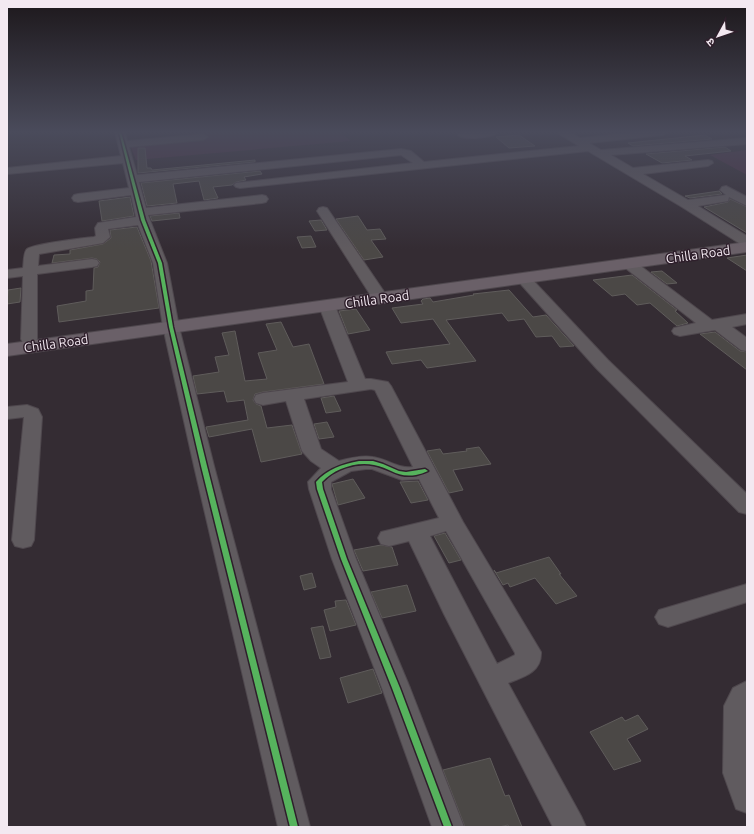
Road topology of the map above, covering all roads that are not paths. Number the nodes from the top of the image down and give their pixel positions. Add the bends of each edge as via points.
1 (131, 171) edge
2 (242, 171) edge
3 (341, 171) edge
4 (370, 171) edge
5 (641, 171) edge
6 (632, 172) joint
7 (343, 174) junction
8 (240, 184) dead end
9 (135, 185) junction
10 (78, 198) dead end
11 (262, 199) dead end
12 (747, 202) edge
13 (686, 204) junction
14 (323, 211) dead end
15 (142, 216) junction
16 (747, 242) edge
17 (747, 247) edge
18 (92, 262) dead end
19 (629, 264) junction
20 (30, 270) junction
21 (7, 274) edge
22 (523, 278) junction
23 (378, 295) junction
24 (327, 306) junction
25 (747, 318) edge
26 (171, 323) junction
27 (713, 325) junction
28 (680, 331) dead end
29 (29, 339) junction
30 (7, 342) edge
31 (747, 346) edge
32 (7, 350) edge
33 (359, 386) junction
34 (293, 395) junction
35 (263, 399) dead end
36 (7, 413) edge
37 (336, 468) junction
38 (425, 471) junction
39 (747, 507) edge
40 (452, 522) junction
41 (416, 531) junction
42 (389, 538) dead end
43 (23, 540) dead end
44 (747, 593) edge
45 (668, 617) dead end
46 (490, 678) junction
47 (747, 693) edge
48 (747, 798) edge
49 (294, 827) edge
50 (448, 827) edge
51 (570, 827) edge

1 - 9 street
2 - 9 street
3 - 7 street
4 - 7 street
5 - 6 street
6 - 13 street
7 - 8 street
9 - 10 street
9 - 15 street
11 - 15 street
12 - 13 street via 725,194
13 - 16 street
14 - 23 street
15 - 20 street via 103,226 103,237 98,240 34,251
15 - 26 street via 160,263
16 - 23 main road, Chilla Road
17 - 19 main road, Chilla Road
18 - 20 street
19 - 22 main road, Chilla Road
19 - 27 street
20 - 21 street
20 - 29 street
22 - 23 main road, Chilla Road
22 - 39 street via 602,364
23 - 24 main road, Chilla Road
23 - 26 main road, Chilla Road
24 - 26 main road, Chilla Road
24 - 33 street
25 - 27 street
26 - 29 main road, Chilla Road
26 - 32 main road, Chilla Road
26 - 49 street
27 - 28 street
27 - 31 street
29 - 30 main road, Chilla Road
33 - 34 street
33 - 38 street via 382,386
34 - 35 street
34 - 37 street via 312,451
36 - 43 street via 27,411 33,417
37 - 38 street via 365,463 406,474
37 - 50 street via 323,476 319,482 320,489 344,559
38 - 40 street
40 - 41 street
40 - 46 street via 528,652 528,660 521,666
41 - 42 street
41 - 46 street
44 - 45 street
46 - 51 street
47 - 48 street via 738,706 737,744 738,772

